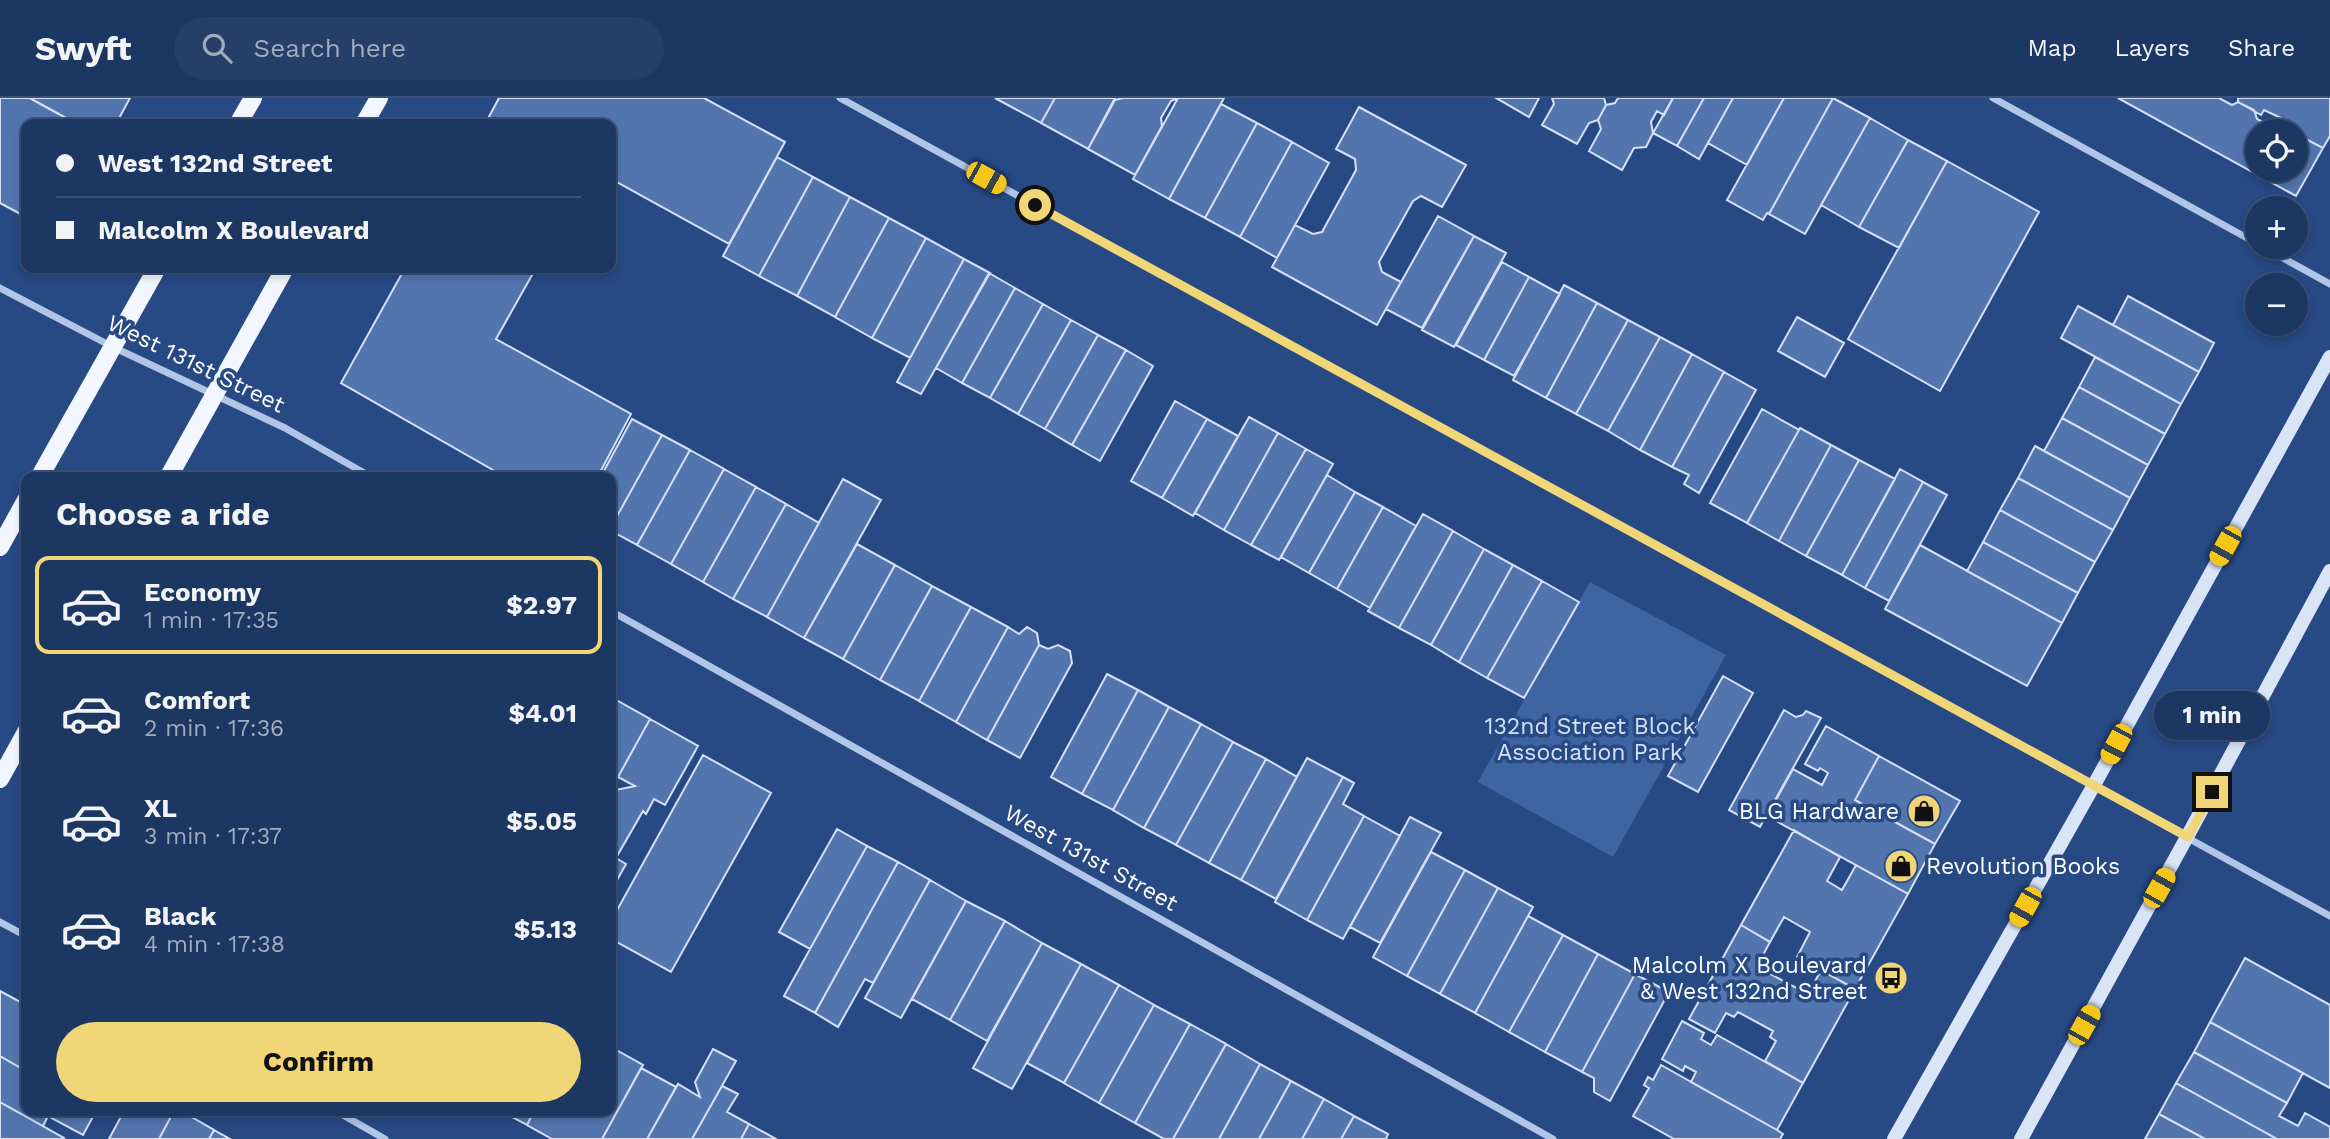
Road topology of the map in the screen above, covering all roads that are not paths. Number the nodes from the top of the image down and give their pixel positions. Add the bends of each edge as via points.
1 (253, 98) edge
2 (379, 98) edge
3 (840, 98) edge
4 (1993, 98) edge
5 (241, 119) edge
6 (367, 119) edge
7 (2245, 237) edge
8 (2285, 259) edge
9 (154, 273) edge
10 (282, 273) edge
11 (2330, 284) edge
12 (0, 288) edge
13 (113, 346) junction
14 (2330, 357) edge
15 (214, 395) junction
16 (42, 472) edge
17 (171, 472) edge
18 (362, 472) edge
19 (21, 509) edge
20 (0, 547) edge
21 (2330, 571) edge
22 (616, 614) edge
23 (21, 741) edge
24 (0, 779) edge
25 (2094, 785) junction
26 (2188, 837) junction
27 (2330, 916) edge
28 (0, 922) edge
29 (21, 933) edge
30 (345, 1116) edge
31 (385, 1139) edge
32 (1553, 1139) edge
33 (1894, 1139) edge
34 (2021, 1139) edge

1 - 5 main road
2 - 6 main road
3 - 25 street
4 - 7 street
8 - 11 street
9 - 13 main road
10 - 15 main road
12 - 13 street, West 131st Street
13 - 15 street, West 131st Street
13 - 16 main road
14 - 25 main road
15 - 17 main road
15 - 18 street, West 131st Street
19 - 20 main road
21 - 26 main road
22 - 32 street, West 131st Street
23 - 24 main road
25 - 26 street
25 - 33 main road
26 - 27 street
26 - 34 main road
28 - 29 street
30 - 31 street

